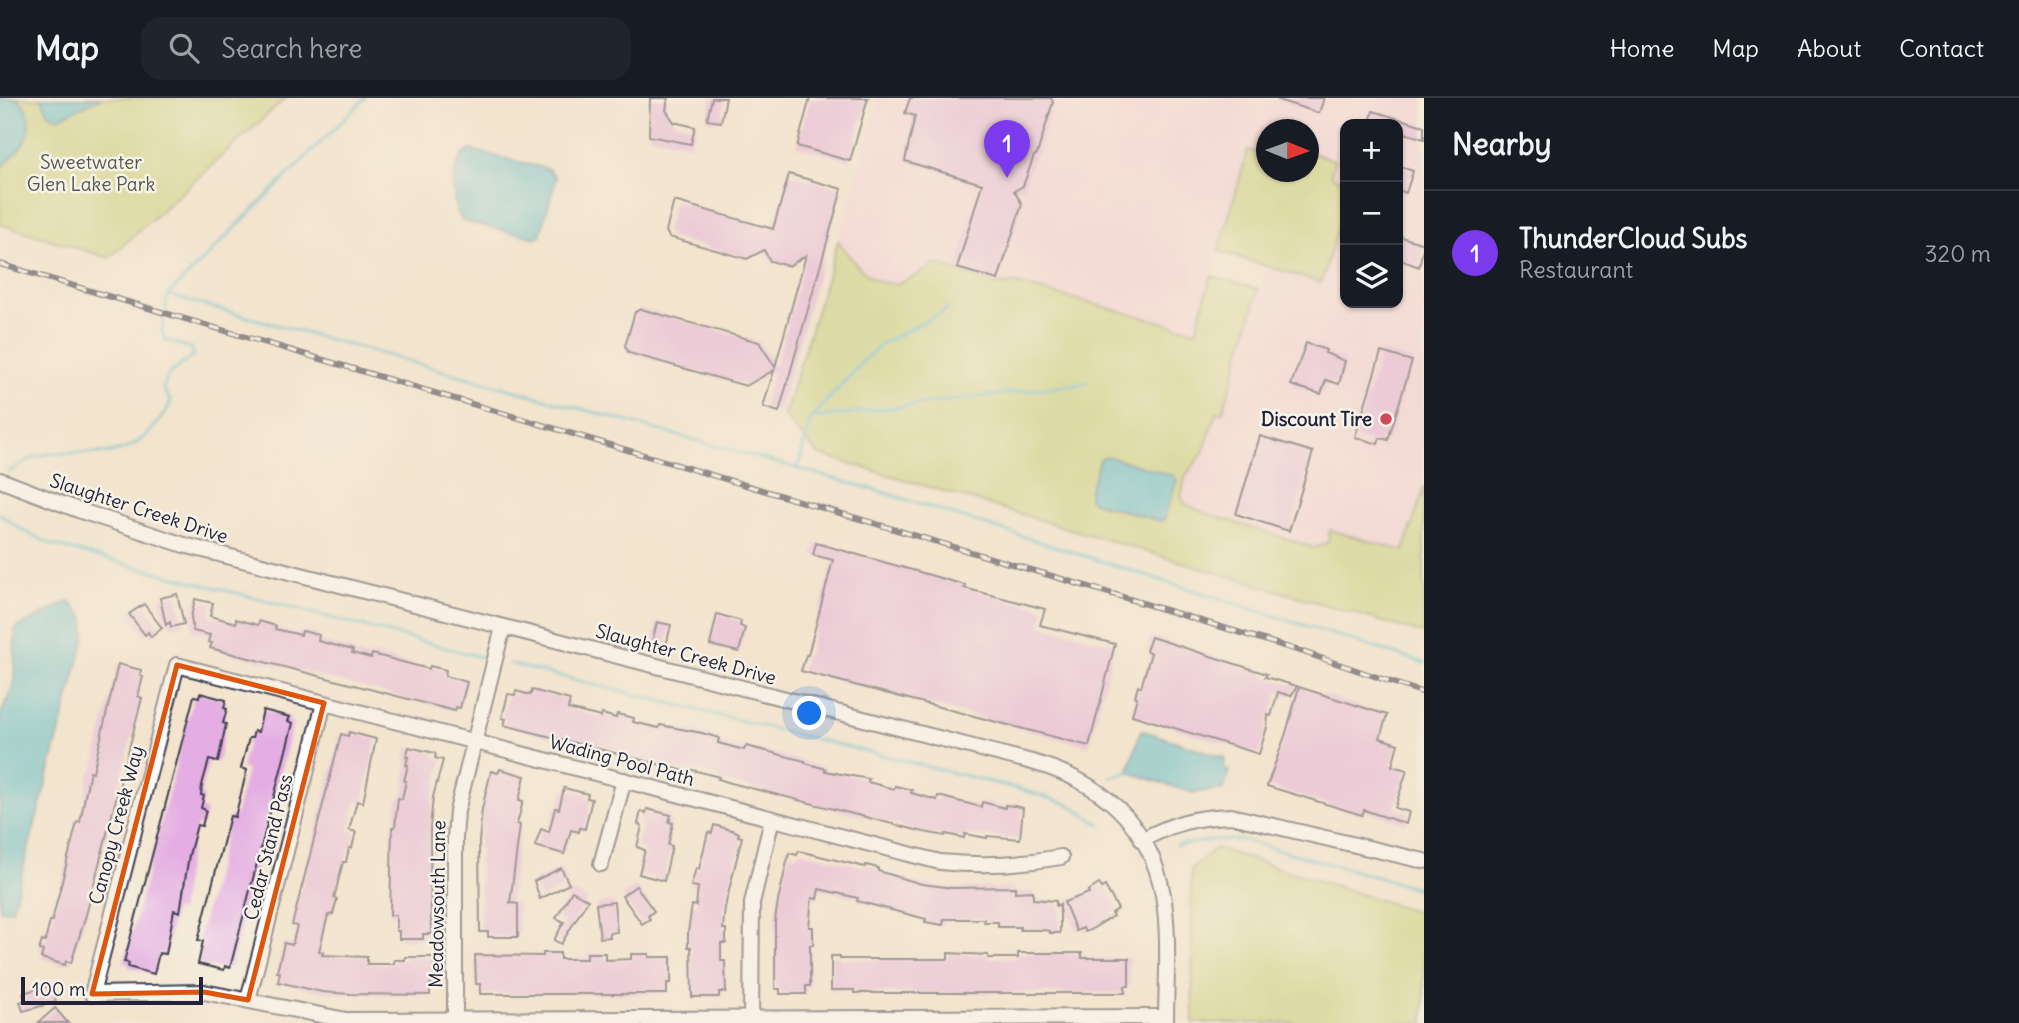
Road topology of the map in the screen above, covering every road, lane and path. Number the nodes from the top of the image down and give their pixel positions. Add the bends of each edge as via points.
1 (0, 480) edge
2 (503, 627) junction
3 (177, 665) joint
4 (324, 703) junction
5 (474, 741) junction
6 (624, 780) junction
7 (772, 819) junction
8 (1142, 839) junction
9 (1061, 858) dead end
10 (1424, 861) edge
11 (601, 864) dead end
12 (248, 1000) junction
13 (751, 1018) junction
14 (455, 1019) junction
15 (1166, 1020) edge

1 - 2 street, Slaughter Creek Drive via 184,545
2 - 5 street, Meadowsouth Lane
2 - 8 street, Slaughter Creek Drive via 1059,769 1087,783 1118,809
3 - 4 street, Wading Pool Path
3 - 12 street, Canopy Creek Way via 92,994 188,992
4 - 5 street, Wading Pool Path
4 - 12 street, Cedar Stand Pass
5 - 6 street, Wading Pool Path
5 - 14 street, Meadowsouth Lane via 455,825
6 - 7 street, Wading Pool Path
6 - 11 street
7 - 9 street, Wading Pool Path via 940,862
7 - 13 street via 752,903
8 - 10 street via 1167,826 1231,816
8 - 15 street, Slaughter Creek Drive via 1163,894
12 - 14 street via 336,1020
13 - 14 street
13 - 15 street

